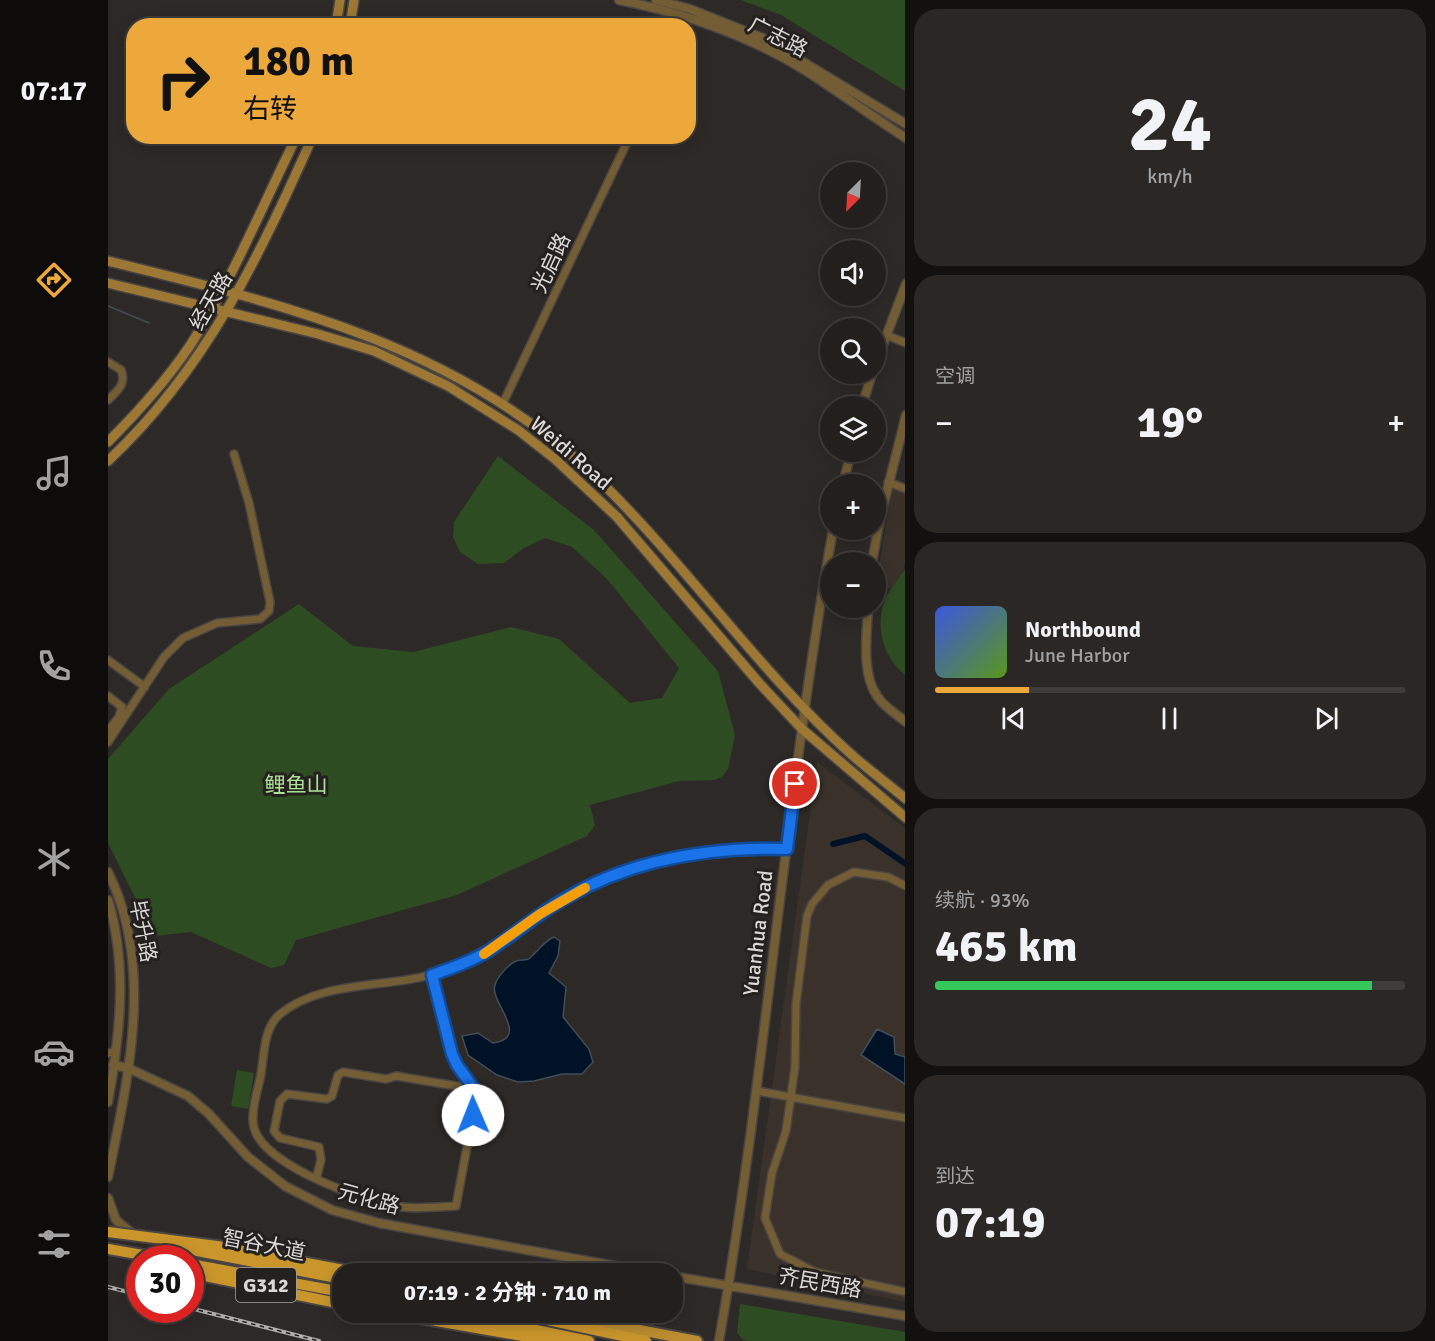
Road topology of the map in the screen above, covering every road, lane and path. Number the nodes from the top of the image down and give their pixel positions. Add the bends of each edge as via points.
1 (340, 0) edge
2 (354, 0) edge
3 (619, 0) edge
4 (656, 0) edge
5 (686, 17) edge
6 (337, 18) edge
7 (351, 18) edge
8 (696, 20) edge
9 (696, 21) edge
10 (905, 123) edge
11 (905, 137) edge
12 (293, 144) edge
13 (309, 144) edge
14 (626, 144) edge
15 (108, 261) edge
16 (108, 283) edge
17 (223, 289) junction
18 (237, 293) junction
19 (903, 299) edge
20 (212, 309) junction
21 (226, 311) junction
22 (886, 335) joint
23 (905, 343) edge
24 (108, 362) edge
25 (108, 400) edge
26 (503, 403) junction
27 (905, 419) edge
28 (108, 442) edge
29 (234, 454) dead end
30 (108, 461) edge
31 (888, 482) junction
32 (905, 489) edge
33 (831, 540) edge
34 (874, 552) edge
35 (868, 618) edge
36 (108, 660) edge
37 (145, 687) junction
38 (108, 696) edge
39 (803, 705) junction
40 (905, 721) edge
41 (802, 729) junction
42 (108, 730) edge
43 (108, 741) edge
44 (905, 798) edge
45 (905, 817) edge
46 (787, 849) junction
47 (108, 872) edge
48 (905, 886) edge
49 (108, 900) edge
50 (432, 975) junction
51 (111, 1053) edge
52 (113, 1065) junction
53 (128, 1068) junction
54 (474, 1089) junction
55 (757, 1091) junction
56 (790, 1096) junction
57 (108, 1102) edge
58 (905, 1118) edge
59 (108, 1177) edge
60 (316, 1179) junction
61 (108, 1198) edge
62 (108, 1233) edge
63 (144, 1240) junction
64 (108, 1249) edge
65 (126, 1252) edge
66 (108, 1255) edge
67 (126, 1259) edge
68 (599, 1263) edge
69 (204, 1267) edge
70 (332, 1268) edge
71 (204, 1274) edge
72 (204, 1275) edge
73 (332, 1275) edge
74 (332, 1275) edge
75 (683, 1278) edge
76 (729, 1286) junction
77 (332, 1290) edge
78 (905, 1292) edge
79 (332, 1297) edge
80 (332, 1302) edge
81 (905, 1316) edge
82 (440, 1323) edge
83 (470, 1323) edge
84 (503, 1323) edge
85 (562, 1323) edge
86 (604, 1323) edge
87 (551, 1341) edge
88 (562, 1341) edge
89 (589, 1341) edge
90 (646, 1341) edge
91 (697, 1341) edge
92 (719, 1341) edge

1 - 6 main road
2 - 7 main road
3 - 5 street, 广志路
4 - 5 street, 广志路
8 - 10 street, 广志路 via 765,39
9 - 11 street, 广志路 via 791,63
12 - 17 main road, 经天路
13 - 18 main road, 经天路
14 - 26 street, 光启路
15 - 17 main road, Weidi Road
16 - 20 main road, Weidi Road
17 - 18 main road, Weidi Road
17 - 20 main road, 经天路
18 - 21 main road, 经天路
18 - 26 main road, Weidi Road via 378,339 427,360
19 - 22 street
20 - 21 main road, Weidi Road
20 - 28 main road, 经天路 via 164,381
21 - 30 main road, 经天路 via 180,384
21 - 41 main road, Weidi Road via 374,351 448,386 518,430 616,517
22 - 23 street
24 - 25 street via 121,370 123,379
26 - 39 main road, Weidi Road via 596,478
27 - 31 street
29 - 37 street via 249,503 269,611 260,619 217,623 188,634 169,652
31 - 32 street
31 - 34 street
33 - 39 street, Yuanhua Road
35 - 40 street via 871,681 882,702
36 - 37 street
37 - 43 street
38 - 42 street via 122,707
39 - 41 street, Yuanhua Road
39 - 44 main road, Weidi Road via 851,754
41 - 45 main road, Weidi Road
41 - 46 street, Yuanhua Road
46 - 50 street via 737,849 676,856 603,879 540,914 489,951
46 - 55 street, Yuanhua Road
47 - 53 street, 毕升路 via 126,919 132,953 134,991
48 - 56 street via 888,877 854,872 828,885 812,904 798,984
49 - 51 street, 毕升路 via 121,979
50 - 54 street via 452,1054
50 - 60 street via 341,989 306,1000 278,1016 269,1029 254,1128 272,1150
51 - 52 street, 毕升路
52 - 53 street, 元化路
52 - 57 street, 毕升路
53 - 59 street, 毕升路
53 - 68 street, 元化路 via 188,1096 210,1114 248,1157 285,1186 332,1210 379,1223
54 - 60 street via 477,1093 456,1206 402,1207 349,1194
54 - 60 street via 343,1072 327,1099 287,1094 279,1101 274,1131 280,1138 319,1147 321,1160
55 - 56 street
55 - 76 street, Yuanhua Road
56 - 58 street
56 - 78 street via 786,1131 768,1188 765,1218 780,1254 815,1272
61 - 63 street via 116,1220
62 - 63 main road, G312
62 - 70 highway, bridge via 217,1246
62 - 74 highway, 智谷大道 / G312, bridge
63 - 73 main road, G312
64 - 65 highway
66 - 67 highway
69 - 77 highway, 智谷大道 / G312
71 - 79 highway, G312
72 - 80 highway
75 - 76 street
76 - 81 street, 齐民西路
76 - 92 street, Yuanhua Road
82 - 87 highway
83 - 88 highway
84 - 89 highway
85 - 90 highway
86 - 91 main road

